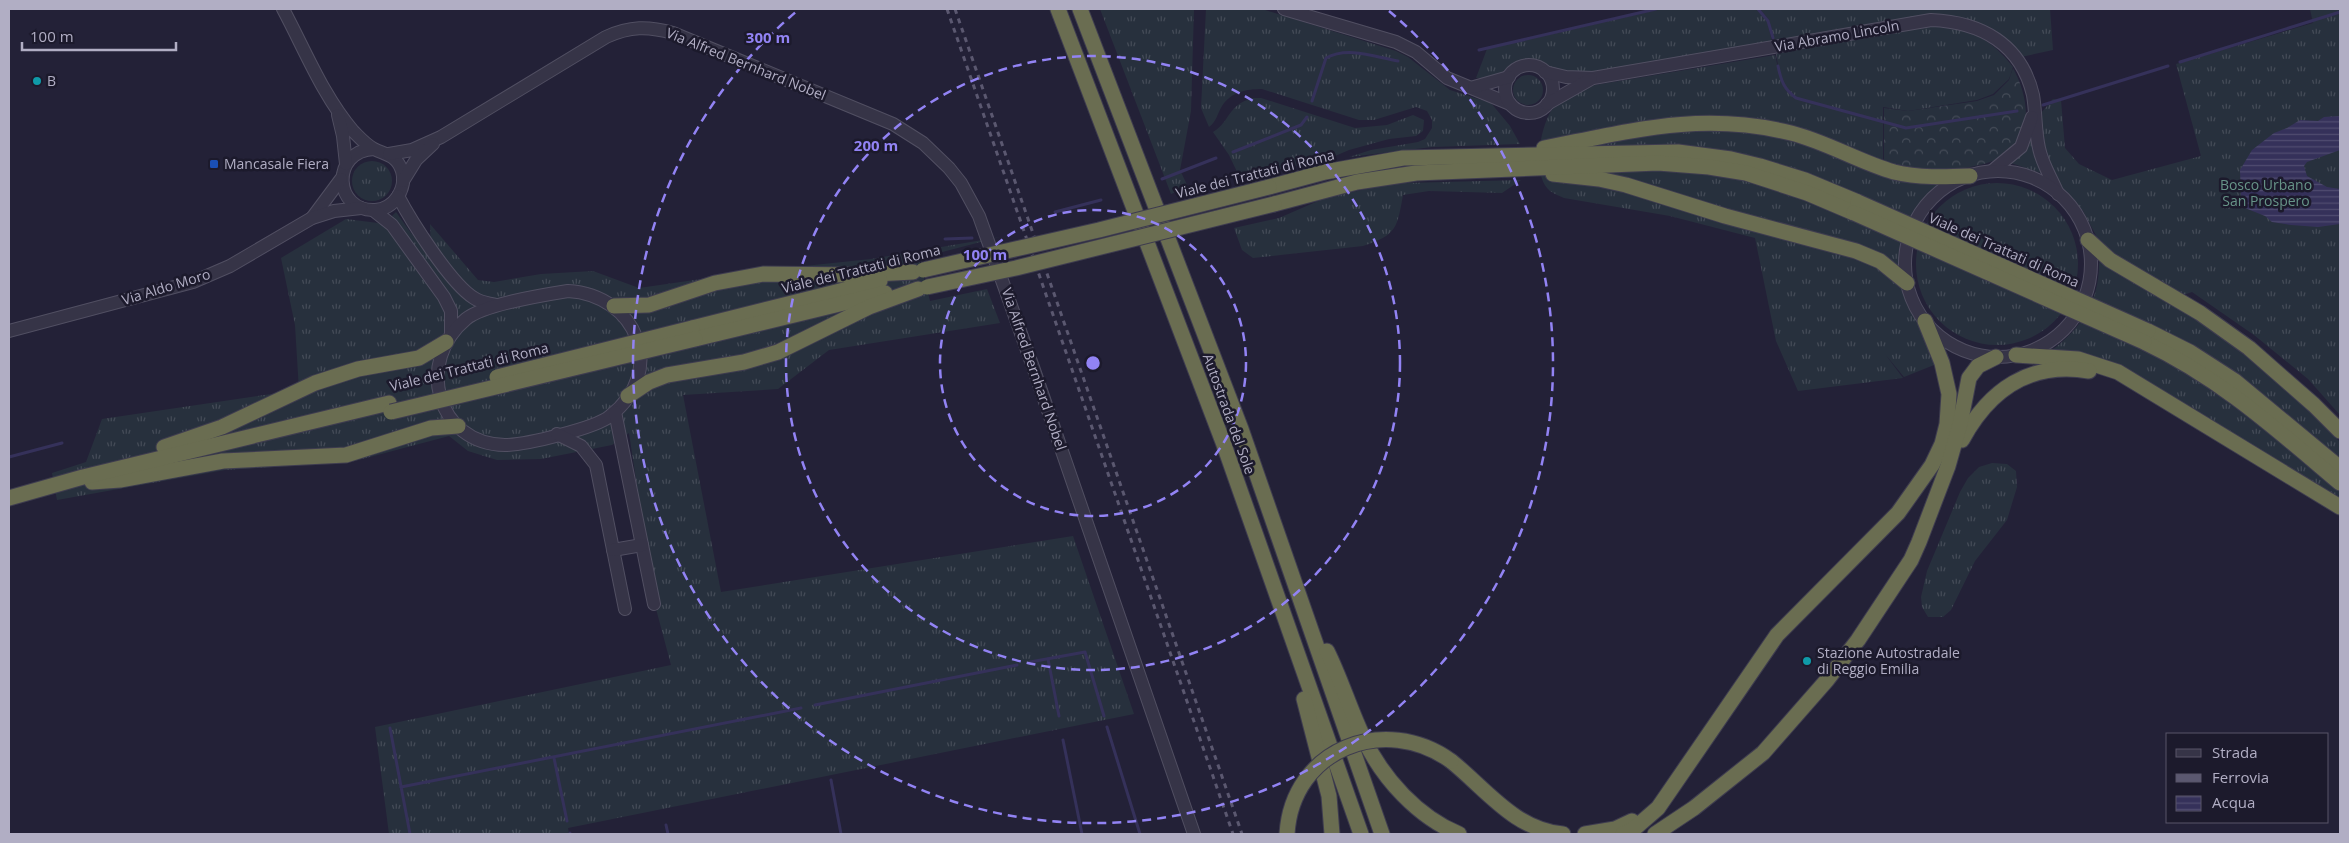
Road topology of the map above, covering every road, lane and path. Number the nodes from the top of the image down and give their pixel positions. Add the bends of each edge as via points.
1 (283, 9) edge
2 (1058, 9) edge
3 (1080, 9) edge
4 (1284, 9) edge
5 (1545, 72) junction
6 (1509, 77) junction
7 (1593, 78) junction
8 (1474, 87) junction
9 (1510, 104) junction
10 (1548, 104) junction
11 (336, 110) junction
12 (2034, 110) junction
13 (441, 137) junction
14 (374, 149) junction
15 (389, 154) junction
16 (1487, 155) junction
17 (346, 164) junction
18 (1499, 170) junction
19 (1992, 171) junction
20 (1970, 176) junction
21 (341, 179) junction
22 (403, 181) junction
23 (2058, 194) junction
24 (398, 196) junction
25 (1856, 208) junction
26 (367, 209) junction
27 (312, 218) junction
28 (2088, 240) junction
29 (918, 271) junction
30 (1907, 283) junction
31 (922, 288) junction
32 (501, 306) junction
33 (614, 306) junction
34 (1925, 321) junction
35 (9, 331) edge
36 (693, 334) junction
37 (2146, 336) junction
38 (449, 338) junction
39 (2016, 355) junction
40 (1996, 357) junction
41 (628, 396) junction
42 (616, 412) junction
43 (2194, 418) junction
44 (458, 426) junction
45 (2340, 431) edge
46 (557, 434) junction
47 (1948, 466) junction
48 (2340, 468) edge
49 (84, 480) junction
50 (2340, 483) edge
51 (9, 498) edge
52 (2340, 507) edge
53 (642, 545) junction
54 (614, 550) junction
55 (1278, 596) junction
56 (654, 604) dead end
57 (1303, 606) junction
58 (625, 609) dead end
59 (1658, 808) junction
60 (1194, 834) edge
61 (1287, 834) edge
62 (1332, 834) edge
63 (1360, 834) edge
64 (1382, 834) edge
65 (1459, 834) edge
66 (1563, 834) edge
67 (1585, 834) edge
68 (1623, 834) edge
69 (1655, 834) edge

1 - 11 street
2 - 55 highway, Autostrada del Sole
3 - 57 highway, Autostrada del Sole via 1237,420
4 - 8 street, Via Abramo Lincoln via 1396,42 1416,52 1447,78
5 - 6 street, Via Abramo Lincoln via 1526,66 1513,71
5 - 7 street, Via Abramo Lincoln
5 - 10 street via 1552,88
6 - 8 street, Via Abramo Lincoln
6 - 9 street via 1505,91
7 - 10 street, Via Abramo Lincoln
7 - 12 street, Via Abramo Lincoln via 1876,28 1931,20 1948,21 1978,28 2007,48 2024,71
8 - 9 street, Via Abramo Lincoln
9 - 10 street, Via Abramo Lincoln via 1526,113 1538,111
11 - 14 street
11 - 17 street
12 - 19 street, Via Abramo Lincoln via 2022,147
12 - 23 street, Via Abramo Lincoln via 2039,150
13 - 15 street, Via Alfred Bernhard Nobel via 412,150
13 - 22 street, Via Alfred Bernhard Nobel via 416,160
13 - 60 street, Via Alfred Bernhard Nobel via 606,37 645,26 673,33 893,124 937,155 961,183 982,225
14 - 15 street
14 - 17 street via 361,151
15 - 22 street via 399,165
16 - 20 highway via 1544,148 1648,126 1708,123 1791,133 1894,172
16 - 25 highway, Viale dei Trattati di Roma via 1692,153 1787,173
16 - 29 highway, Viale dei Trattati di Roma, bridge via 1403,158 1354,166
17 - 21 street
18 - 25 highway, Viale dei Trattati di Roma via 1658,163 1709,167 1734,170
18 - 30 highway via 1599,179 1653,192 1725,216 1856,251 1880,261
18 - 31 highway, Viale dei Trattati di Roma, bridge via 1384,176 1061,258
19 - 20 street, Viale dei Trattati di Roma
19 - 23 street, Viale dei Trattati di Roma via 2028,176
20 - 30 street, Viale dei Trattati di Roma via 1952,183 1936,195 1918,217 1905,254
21 - 26 street via 351,201
21 - 27 street, Via Aldo Moro
22 - 24 street
23 - 28 street, Viale dei Trattati di Roma via 2073,210
24 - 26 street via 388,206
24 - 32 street via 408,216 458,285 480,302
25 - 37 highway, Viale dei Trattati di Roma, bridge
26 - 27 street, Via Aldo Moro via 334,211
26 - 38 street via 392,225 444,297 451,311
27 - 35 street, Via Aldo Moro via 230,266 193,282
28 - 39 street, Viale dei Trattati di Roma via 2090,278 2077,313 2051,341
28 - 45 highway via 2110,260 2193,308 2241,342
29 - 33 highway via 856,275 763,274 709,285 650,305
29 - 36 highway, Viale dei Trattati di Roma
30 - 34 street, Viale dei Trattati di Roma
31 - 36 highway, Viale dei Trattati di Roma via 856,298
31 - 41 highway via 876,304 778,352 744,362 667,375
32 - 33 street via 568,290 593,294
32 - 38 street via 475,314
33 - 41 street via 630,323 639,348 640,370
34 - 40 street, Viale dei Trattati di Roma via 1956,347
34 - 59 highway via 1942,363 1949,394 1946,431 1932,465 1898,513 1778,635
36 - 49 highway, Viale dei Trattati di Roma, bridge
37 - 48 highway, Viale dei Trattati di Roma via 2190,352 2235,381
37 - 50 highway, Viale dei Trattati di Roma via 2220,384
38 - 44 street via 438,365 438,384 444,408
38 - 49 highway via 419,358 358,370 315,383 192,438 126,458
39 - 40 street, Viale dei Trattati di Roma
39 - 43 highway via 2078,359 2106,367 2130,378
40 - 47 highway via 1978,366 1969,378
41 - 42 street
42 - 46 street via 598,424
42 - 53 street
43 - 47 highway via 2124,382 2099,373 2071,368 2043,371 2016,381 1986,403 1970,424
43 - 52 highway
44 - 46 street via 475,438 492,444 512,445
44 - 49 highway via 431,428 346,455 223,461 120,480
46 - 54 street via 581,446 596,465
47 - 69 highway via 1911,560 1827,680 1764,753
49 - 51 highway, Viale dei Trattati di Roma
53 - 54 street
53 - 56 street
54 - 58 street
55 - 62 highway via 1329,796
55 - 63 highway, Autostrada del Sole
57 - 64 highway, Autostrada del Sole
57 - 65 highway via 1341,678 1376,761 1417,807
59 - 67 highway via 1615,829
59 - 68 highway
61 - 66 highway, bridge via 1300,790 1316,769 1344,749 1367,740 1398,738 1438,751 1521,821

